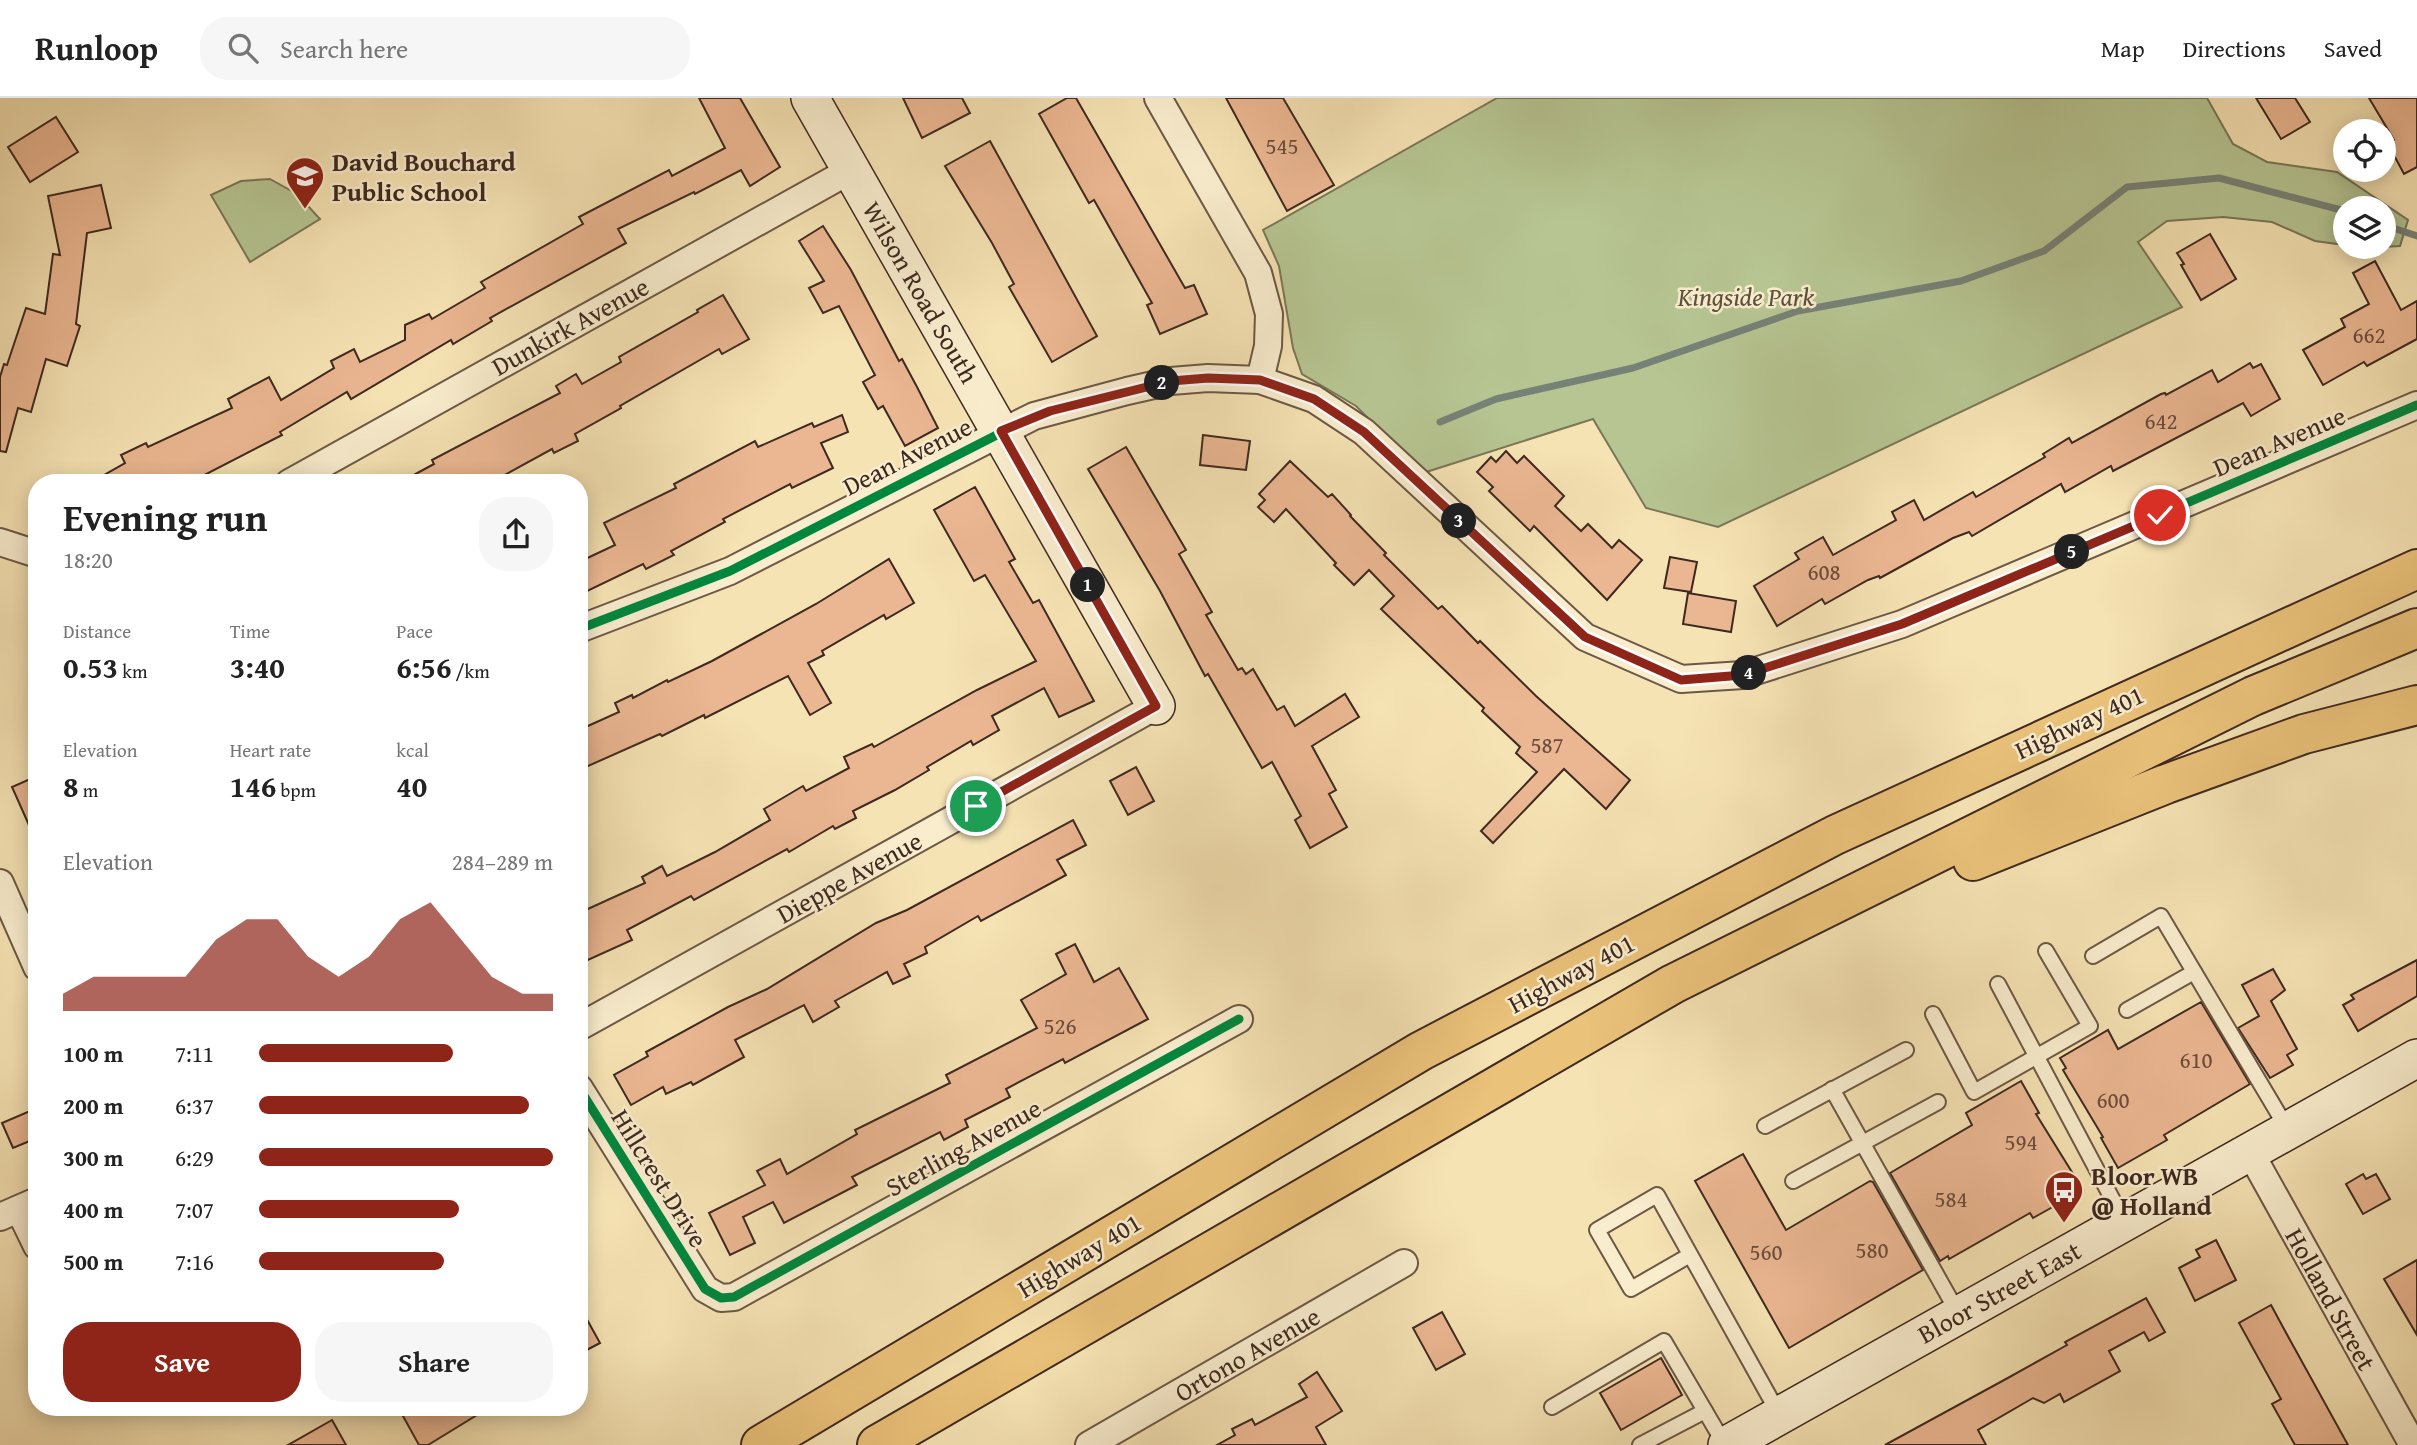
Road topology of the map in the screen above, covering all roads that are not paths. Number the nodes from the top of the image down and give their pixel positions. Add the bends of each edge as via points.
1 (810, 98) edge
2 (1158, 98) edge
3 (851, 170) junction
4 (1260, 380) junction
5 (2417, 405) edge
6 (1001, 431) junction
7 (305, 474) edge
8 (0, 542) edge
9 (28, 551) edge
10 (2417, 569) edge
11 (588, 626) edge
12 (2417, 628) edge
13 (2417, 705) edge
14 (1156, 706) joint
15 (0, 883) edge
16 (28, 947) edge
17 (2046, 951) dead end
18 (2093, 956) dead end
19 (2194, 972) junction
20 (1673, 984) junction
21 (1998, 984) dead end
22 (2127, 1010) dead end
23 (1933, 1014) dead end
24 (1239, 1019) dead end
25 (588, 1022) edge
26 (1906, 1050) dead end
27 (2036, 1056) junction
28 (2417, 1058) edge
29 (1832, 1089) junction
30 (588, 1102) edge
31 (1938, 1102) dead end
32 (1765, 1126) dead end
33 (2288, 1131) junction
34 (1863, 1143) junction
35 (2250, 1152) junction
36 (1793, 1181) dead end
37 (19, 1209) edge
38 (2125, 1222) junction
39 (28, 1228) edge
40 (1690, 1255) junction
41 (1404, 1264) dead end
42 (705, 1289) joint
43 (1959, 1315) junction
44 (1552, 1407) dead end
45 (1705, 1411) junction
46 (1780, 1415) junction
47 (761, 1445) edge
48 (877, 1445) edge
49 (1089, 1445) edge
50 (1640, 1445) edge
51 (1726, 1445) edge
52 (2413, 1445) edge

1 - 3 main road, Wilson Road South
2 - 4 street via 1258,273 1269,314
3 - 6 main road, Wilson Road South
3 - 7 street, Dunkirk Avenue
4 - 5 street, Dean Avenue via 1314,399 1364,432 1585,637 1681,680 1743,675 1902,624
4 - 6 street, Dean Avenue via 1171,381 1050,411
6 - 11 street, Dean Avenue via 730,571
6 - 14 main road, Wilson Road South
8 - 9 street
10 - 47 highway, Highway 401 via 1835,835 1421,1051
12 - 20 highway, Highway 401 via 2253,696
13 - 20 highway via 2304,734 2166,783
14 - 25 street, Dieppe Avenue
15 - 16 street
17 - 27 lane via 2090,1026
18 - 19 lane via 2161,916
19 - 22 lane
19 - 33 lane
20 - 48 highway, Highway 401
21 - 27 lane
23 - 27 lane via 1974,1092
24 - 42 street, Sterling Avenue via 734,1297 722,1298
26 - 29 lane
27 - 38 lane
28 - 33 main road, Bloor Street East
29 - 32 lane
29 - 34 lane
30 - 42 street, Hillcrest Drive
31 - 34 lane
33 - 35 main road, Bloor Street East
34 - 36 lane
34 - 43 lane
35 - 38 main road, Bloor Street East
35 - 52 street, Holland Street
37 - 39 street
38 - 43 main road, Bloor Street East
40 - 40 lane via 1657,1195 1597,1230 1631,1289
40 - 46 lane
41 - 49 street, Ortono Avenue
43 - 46 main road, Bloor Street East
44 - 45 lane via 1664,1341
45 - 50 lane
45 - 51 lane
46 - 51 main road, Bloor Street East

